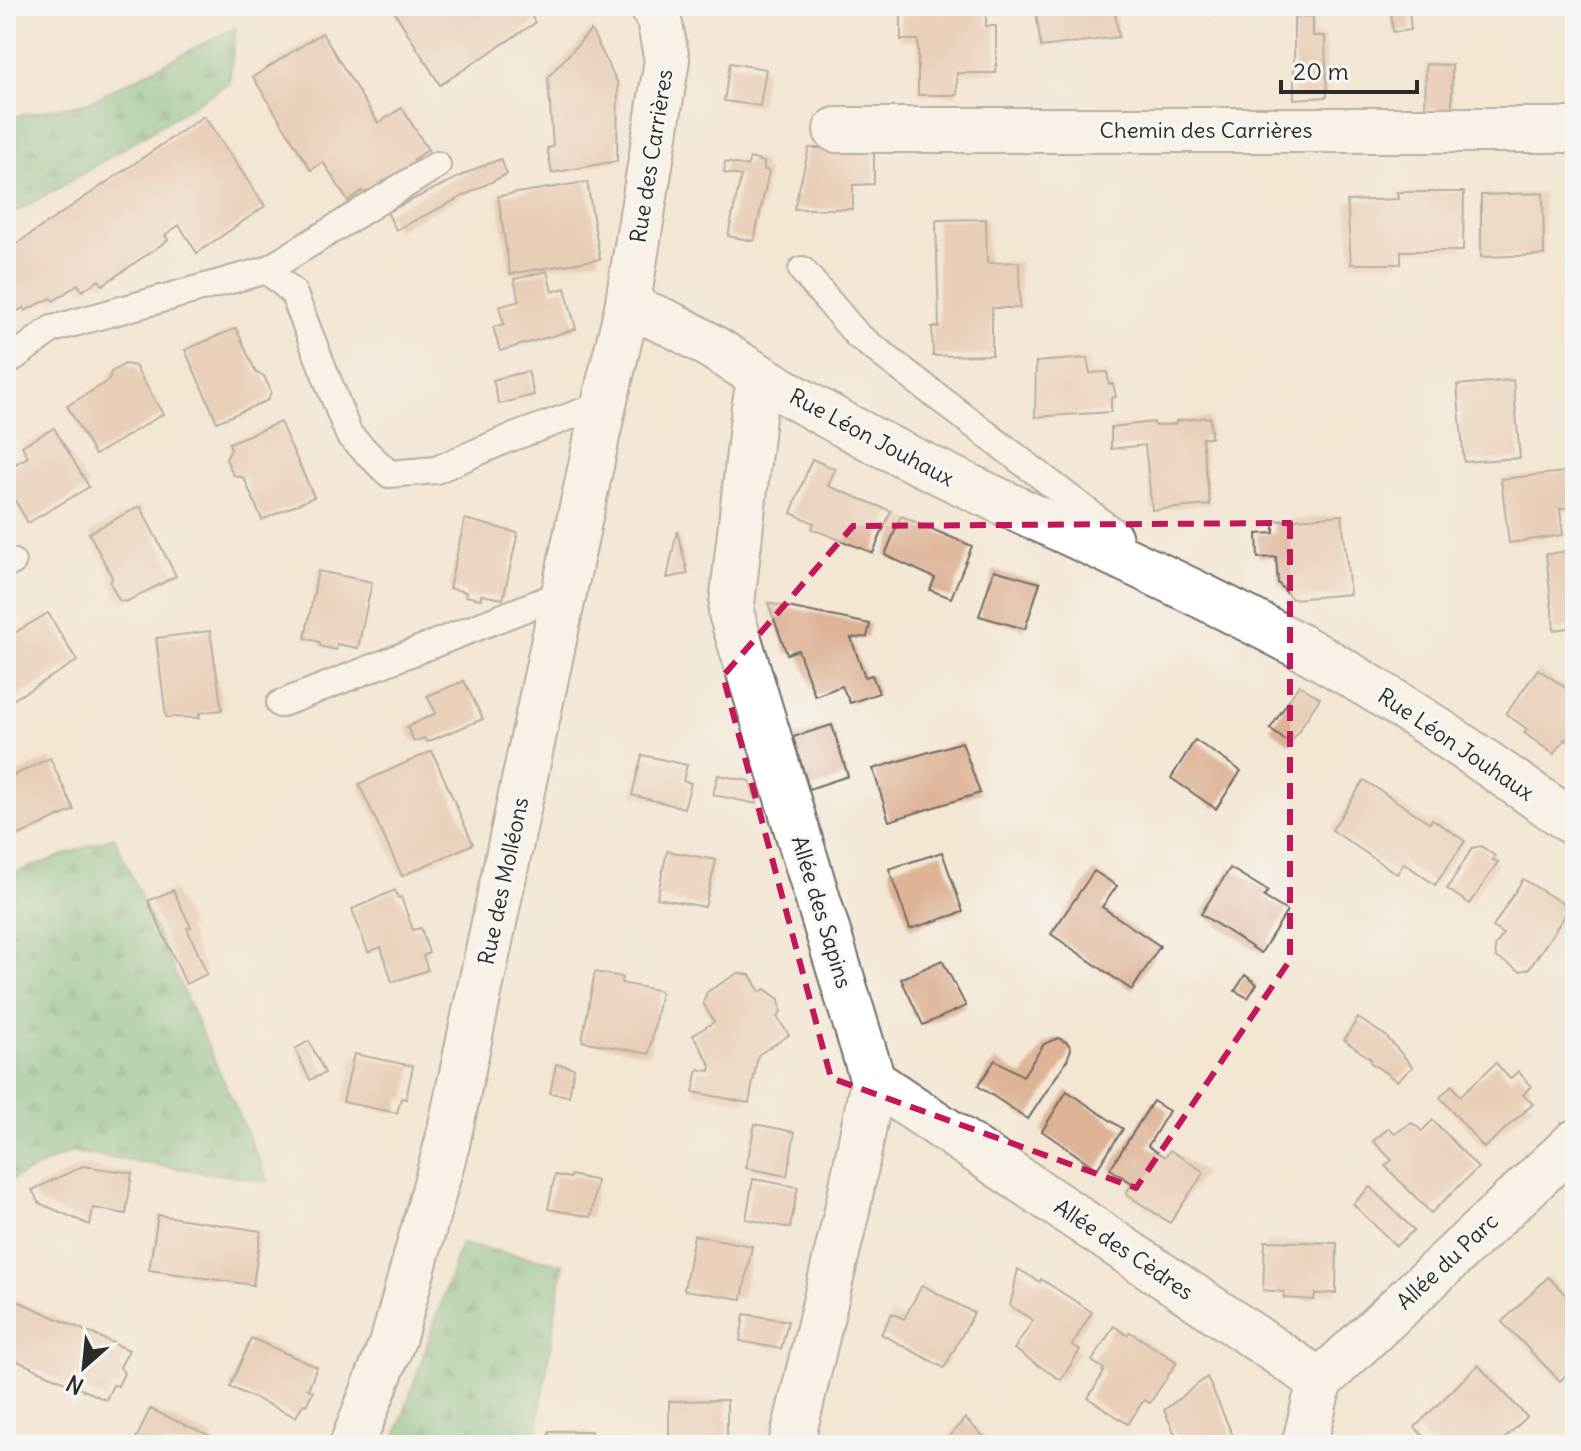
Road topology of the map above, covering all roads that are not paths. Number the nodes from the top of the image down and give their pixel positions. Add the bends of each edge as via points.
1 (652, 6) edge
2 (836, 130) dead end
3 (1575, 130) edge
4 (437, 165) dead end
5 (267, 270) junction
6 (802, 270) dead end
7 (627, 308) junction
8 (6, 363) edge
9 (760, 377) junction
10 (604, 404) junction
11 (1122, 558) junction
12 (564, 593) junction
13 (280, 704) dead end
14 (1575, 824) edge
15 (873, 1081) junction
16 (1575, 1142) edge
17 (1320, 1381) junction
18 (352, 1445) edge
19 (791, 1445) edge
20 (1304, 1445) edge

1 - 7 street, Rue des Carrières via 667,60
2 - 3 street, Chemin des Carrières
4 - 5 lane
5 - 8 lane via 52,329
5 - 10 lane via 293,292 349,435 389,474 436,470
6 - 11 lane via 857,335 1118,535
7 - 9 street, Rue Léon Jouhaux via 671,322
7 - 10 street, Rue des Molléons
9 - 11 street, Rue Léon Jouhaux via 940,473
9 - 15 street, Allée des Sapins via 731,613
10 - 12 street, Rue des Molléons
11 - 14 street, Rue Léon Jouhaux via 1309,651 1426,720
12 - 13 lane
12 - 18 street, Rue des Molléons via 447,1144 394,1337
15 - 17 street, Allée des Cèdres
15 - 19 street, Allée des Sapins
16 - 17 street, Allée du Parc
17 - 20 street

